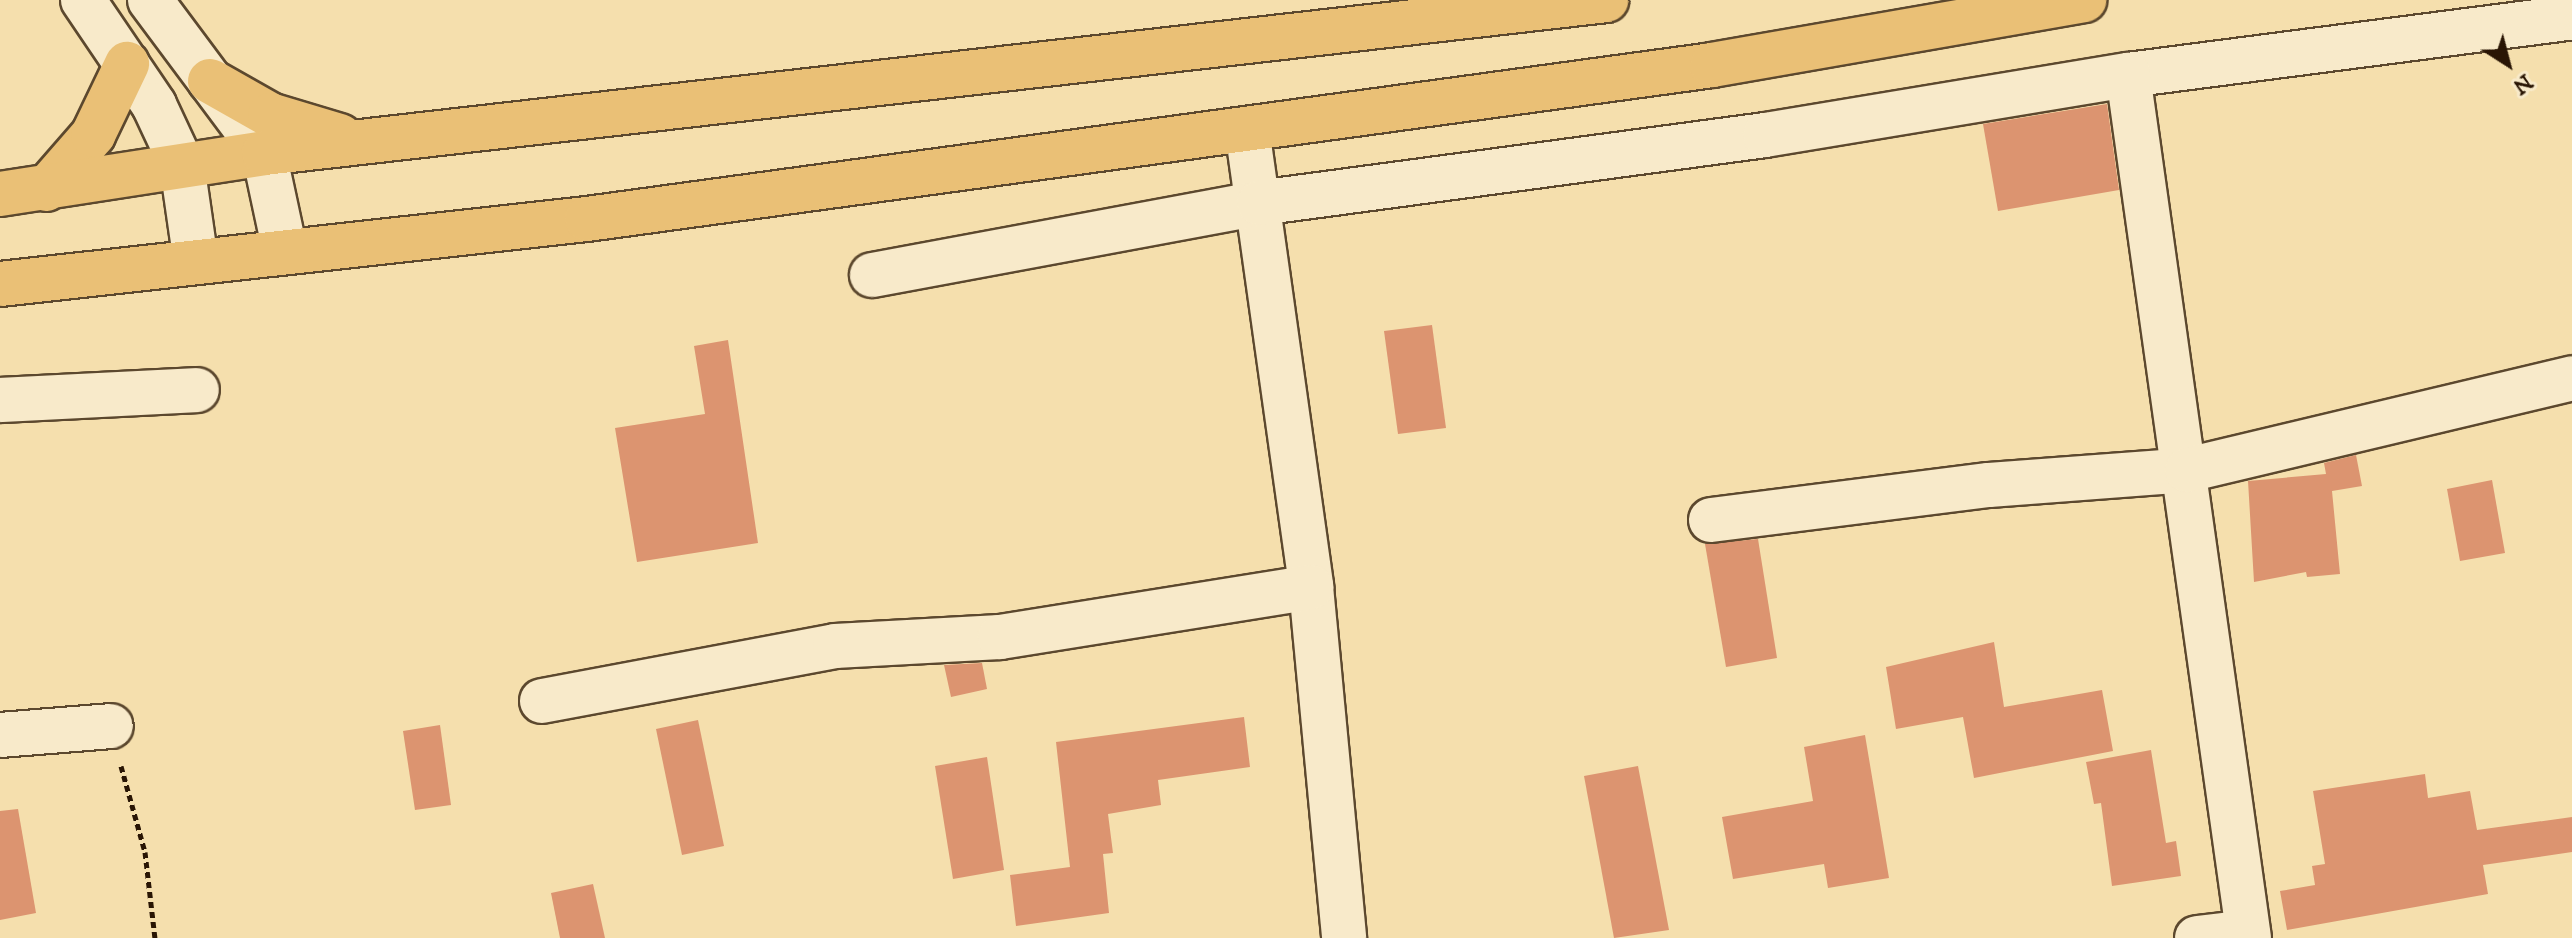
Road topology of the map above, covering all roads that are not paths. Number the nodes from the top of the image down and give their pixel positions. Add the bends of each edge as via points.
1 (83, 0) edge
2 (150, 0) edge
3 (1606, 0) edge
4 (2084, 0) edge
5 (2572, 17) edge
6 (127, 64) junction
7 (2128, 75) junction
8 (210, 81) junction
9 (1247, 129) junction
10 (366, 141) junction
11 (264, 153) junction
12 (182, 165) junction
13 (46, 189) junction
14 (0, 194) edge
15 (1259, 203) junction
16 (285, 251) junction
17 (196, 262) junction
18 (872, 275) dead end
19 (0, 284) edge
20 (2572, 378) edge
21 (197, 390) dead end
22 (0, 400) edge
23 (2187, 470) junction
24 (1711, 520) dead end
25 (1311, 587) junction
26 (542, 701) dead end
27 (111, 726) road end
28 (0, 735) edge
29 (2248, 935) edge
30 (1344, 938) edge
31 (2197, 938) edge

1 - 6 street
2 - 8 street
3 - 10 main road
4 - 9 main road via 1712,65
5 - 7 street
6 - 12 street
6 - 13 main road via 93,135
7 - 15 street via 1765,135
7 - 23 street
8 - 10 main road via 270,115
8 - 11 street
9 - 15 street
9 - 16 main road via 587,219
10 - 11 main road
11 - 12 main road
11 - 16 street
12 - 13 main road
12 - 17 street
13 - 14 main road
15 - 18 street
15 - 25 street
16 - 17 main road
17 - 19 main road
20 - 23 street
21 - 22 street
23 - 24 street via 1989,485
23 - 29 street
25 - 26 street via 1000,637 835,646
25 - 30 street
27 - 28 street
29 - 31 street

